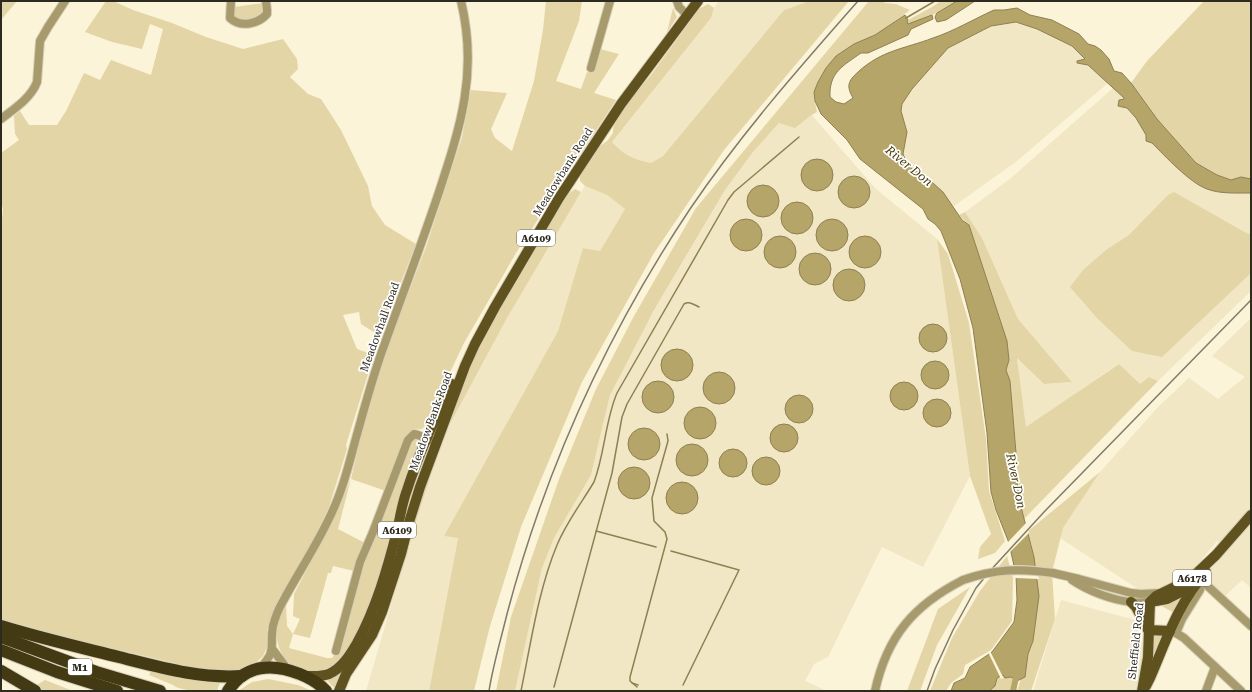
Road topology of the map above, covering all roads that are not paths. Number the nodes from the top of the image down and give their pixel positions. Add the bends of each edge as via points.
1 (65, 1) edge
2 (223, 1) edge
3 (230, 1) edge
4 (266, 1) edge
5 (461, 1) edge
6 (610, 1) edge
7 (677, 1) edge
8 (698, 1) edge
9 (687, 15) junction
10 (591, 68) dead end
11 (1, 119) edge
12 (465, 366) junction
13 (426, 438) junction
14 (437, 443) junction
15 (1251, 515) edge
16 (391, 551) junction
17 (401, 554) junction
18 (1068, 577) junction
19 (1196, 584) junction
20 (1162, 592) junction
21 (1131, 602) junction
22 (1150, 602) junction
23 (1, 626) edge
24 (1251, 626) edge
25 (1148, 630) junction
26 (1173, 632) junction
27 (1, 637) edge
28 (1, 650) edge
29 (273, 650) junction
30 (336, 650) dead end
31 (1214, 667) junction
32 (260, 668) junction
33 (288, 670) junction
34 (1, 671) edge
35 (242, 676) junction
36 (304, 676) junction
37 (35, 691) edge
38 (117, 691) edge
39 (160, 691) edge
40 (228, 691) edge
41 (326, 691) edge
42 (339, 691) edge
43 (875, 691) edge
44 (1143, 691) edge
45 (1206, 691) edge
46 (1241, 691) edge

1 - 11 street via 40,41 36,86
2 - 3 street
3 - 4 street via 230,18 245,24 259,22 267,14
5 - 29 street, Meadowhall Road via 467,29 469,60 459,128 423,242 384,345 336,504 276,616 273,627
6 - 10 street
7 - 9 street
8 - 9 main road, Meadowbank Road / A6109
9 - 12 main road, Meadowbank Road / A6109 via 621,104 559,198 495,307
12 - 13 main road, Meadow Bank Road / A6109 via 452,384
12 - 14 main road, Meadow Bank Road / A6109
13 - 14 street
13 - 16 main road, Meadow Bank Road / A6109 via 406,491
13 - 30 street via 414,434 408,440 360,562
14 - 17 main road, Meadow Bank Road / A6109 via 412,512
15 - 19 main road, Sheffield Road / A6178 via 1216,555
16 - 17 main road
16 - 36 main road, Meadow Bank Road / A6109 via 368,624 352,651 341,665 330,673
17 - 42 main road, Meadow Bank Road / A6109 via 372,635 346,674
18 - 20 street via 1140,594
18 - 21 street via 1098,592
18 - 43 street, bridge via 1010,569 963,580 944,590 928,601 899,632 888,651
19 - 20 main road, Sheffield Road / A6178
19 - 22 main road via 1167,599
19 - 24 street
19 - 26 main road, Sheffield Road / A6178 via 1176,614
20 - 22 main road, Sheffield Road / A6178
21 - 22 street
21 - 25 main road
22 - 25 main road, Sheffield Road / A6178
23 - 35 highway via 176,671 210,676
25 - 26 main road
25 - 44 main road, Sheffield Road / A6178 via 1148,657
26 - 31 street via 1184,638
26 - 44 main road, Sheffield Road / A6178
27 - 39 highway, M1 via 61,660
28 - 38 highway, M1 via 57,672
29 - 32 street
29 - 33 street
31 - 45 street
31 - 46 street
32 - 33 highway
32 - 35 highway
33 - 36 highway
34 - 37 highway
35 - 40 highway
36 - 41 highway

